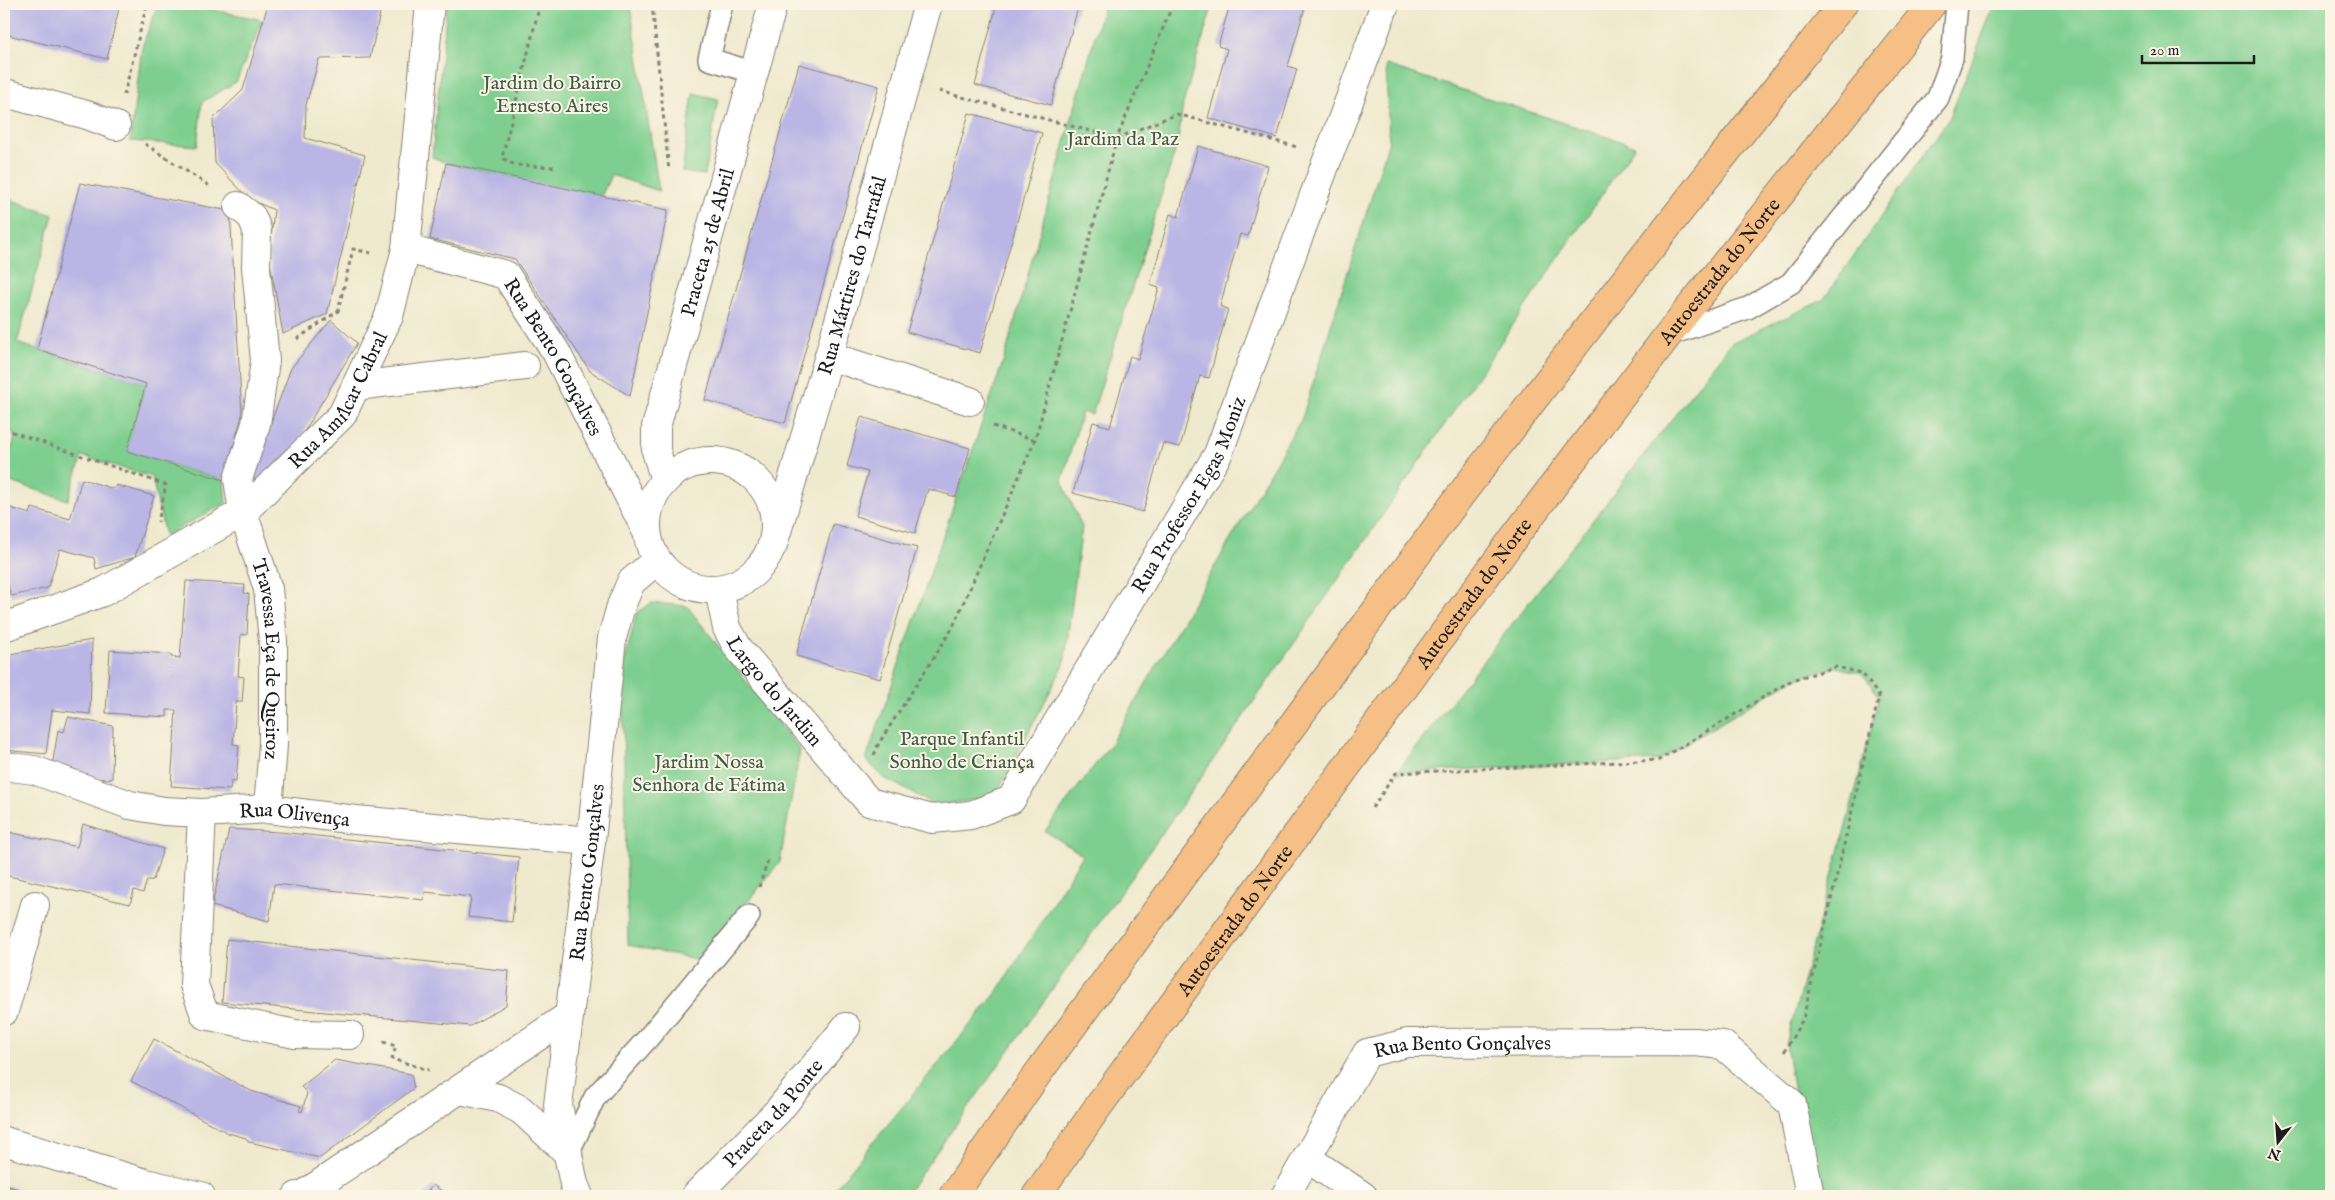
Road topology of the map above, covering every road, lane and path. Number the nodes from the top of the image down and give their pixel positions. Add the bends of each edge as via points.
1 (147, 4) edge
2 (430, 4) edge
3 (540, 4) edge
4 (652, 4) edge
5 (722, 4) edge
6 (773, 4) edge
7 (928, 4) edge
8 (1173, 4) edge
9 (1385, 4) edge
10 (1843, 4) edge
11 (1932, 4) edge
12 (1957, 4) edge
13 (755, 73) junction
14 (906, 82) junction
15 (5, 100) edge
16 (116, 126) junction
17 (1117, 138) junction
18 (1329, 156) junction
19 (554, 167) dead end
20 (669, 171) dead end
21 (238, 206) joint
22 (405, 255) junction
23 (1668, 335) junction
24 (829, 356) junction
25 (265, 362) junction
26 (525, 366) dead end
27 (4, 384) edge
28 (356, 386) junction
29 (4, 389) edge
30 (970, 401) dead end
31 (4, 429) edge
32 (664, 480) junction
33 (166, 485) dead end
34 (243, 512) junction
35 (646, 530) junction
36 (773, 545) junction
37 (656, 561) junction
38 (719, 590) junction
39 (4, 627) edge
40 (4, 766) edge
41 (851, 778) junction
42 (1372, 808) dead end
43 (268, 809) junction
44 (202, 813) junction
45 (591, 841) junction
46 (35, 905) dead end
47 (749, 916) dead end
48 (4, 1011) edge
49 (568, 1016) junction
50 (846, 1027) dead end
51 (350, 1034) dead end
52 (396, 1046) dead end
53 (417, 1065) dead end
54 (1768, 1083) junction
55 (460, 1090) junction
56 (4, 1141) edge
57 (568, 1153) junction
58 (1307, 1158) junction
59 (144, 1190) edge
60 (201, 1196) edge
61 (297, 1196) edge
62 (579, 1196) edge
63 (695, 1196) edge
64 (953, 1196) edge
65 (1036, 1196) edge
66 (1285, 1196) edge
67 (1364, 1196) edge
68 (1810, 1196) edge

1 - 16 path
2 - 22 street, Rua Amílcar Cabral
3 - 19 path via 502,158 515,165
4 - 20 path
5 - 13 lane via 709,59
6 - 13 street, Praceta 25 de Abril
7 - 14 street, Rua Mártires do Tarrafal
8 - 17 path
9 - 18 street, Rua Professor Egas Moniz
10 - 64 highway via 1459,497 1036,1076
11 - 23 highway, Autoestrada do Norte
12 - 23 lane via 1952,58 1938,98 1791,283 1748,308
13 - 32 street, Praceta 25 de Abril via 656,427 656,451
14 - 17 path
14 - 24 street, Rua Mártires do Tarrafal
15 - 16 street via 87,115
16 - 21 path via 176,162
17 - 18 path via 1178,114
17 - 41 path via 1035,440 952,629 879,743 870,764
18 - 41 street, Rua Professor Egas Moniz via 1218,454 1011,800 971,815 932,819 869,802
21 - 25 street, Travessa Eça de Queiroz via 252,217 257,230 256,267
22 - 25 path via 353,249 338,311
22 - 28 street, Rua Amílcar Cabral via 390,316
22 - 35 street, Rua Bento Gonçalves via 506,275 556,352
23 - 65 highway, Autoestrada do Norte via 1515,536
24 - 30 street
24 - 36 street, Rua Mártires do Tarrafal
25 - 34 street, Travessa Eça de Queiroz via 256,424 238,479
26 - 28 street
27 - 29 path
28 - 34 street, Rua Amílcar Cabral via 342,415
31 - 33 path
32 - 35 street via 654,495
32 - 36 street via 679,469 698,462 717,461 735,465 752,475 765,490 773,507 776,526
34 - 39 street, Rua Amílcar Cabral via 103,592
34 - 43 street, Travessa Eça de Queiroz via 268,589 273,641 273,745
35 - 37 street
36 - 38 street via 765,562 753,575 737,585
37 - 38 street via 684,584
37 - 45 street, Rua Bento Gonçalves via 631,582 612,638
38 - 41 street, Largo do Jardim via 727,628 738,648
40 - 44 street, Rua Olivença via 34,770 130,805
42 - 54 path via 1396,773 1659,760 1792,680 1836,667 1862,673 1879,696 1803,1019
43 - 44 street, Rua Olivença
43 - 45 street, Rua Olivença
44 - 51 street via 194,985 205,1015 295,1034
45 - 49 street, Rua Bento Gonçalves
46 - 48 street
47 - 57 lane via 595,1098
49 - 55 street
49 - 57 street, Rua Bento Gonçalves via 558,1104
50 - 63 street, Praceta da Ponte via 778,1111
52 - 53 path via 392,1059
54 - 58 street, Rua Bento Gonçalves via 1723,1045 1695,1042 1407,1043 1367,1053
54 - 68 street via 1792,1104
55 - 57 street via 498,1098 521,1110
55 - 61 street
56 - 59 street
57 - 62 street, Rua Bento Gonçalves
58 - 66 street, Rua Bento Gonçalves
58 - 67 street
59 - 60 street

